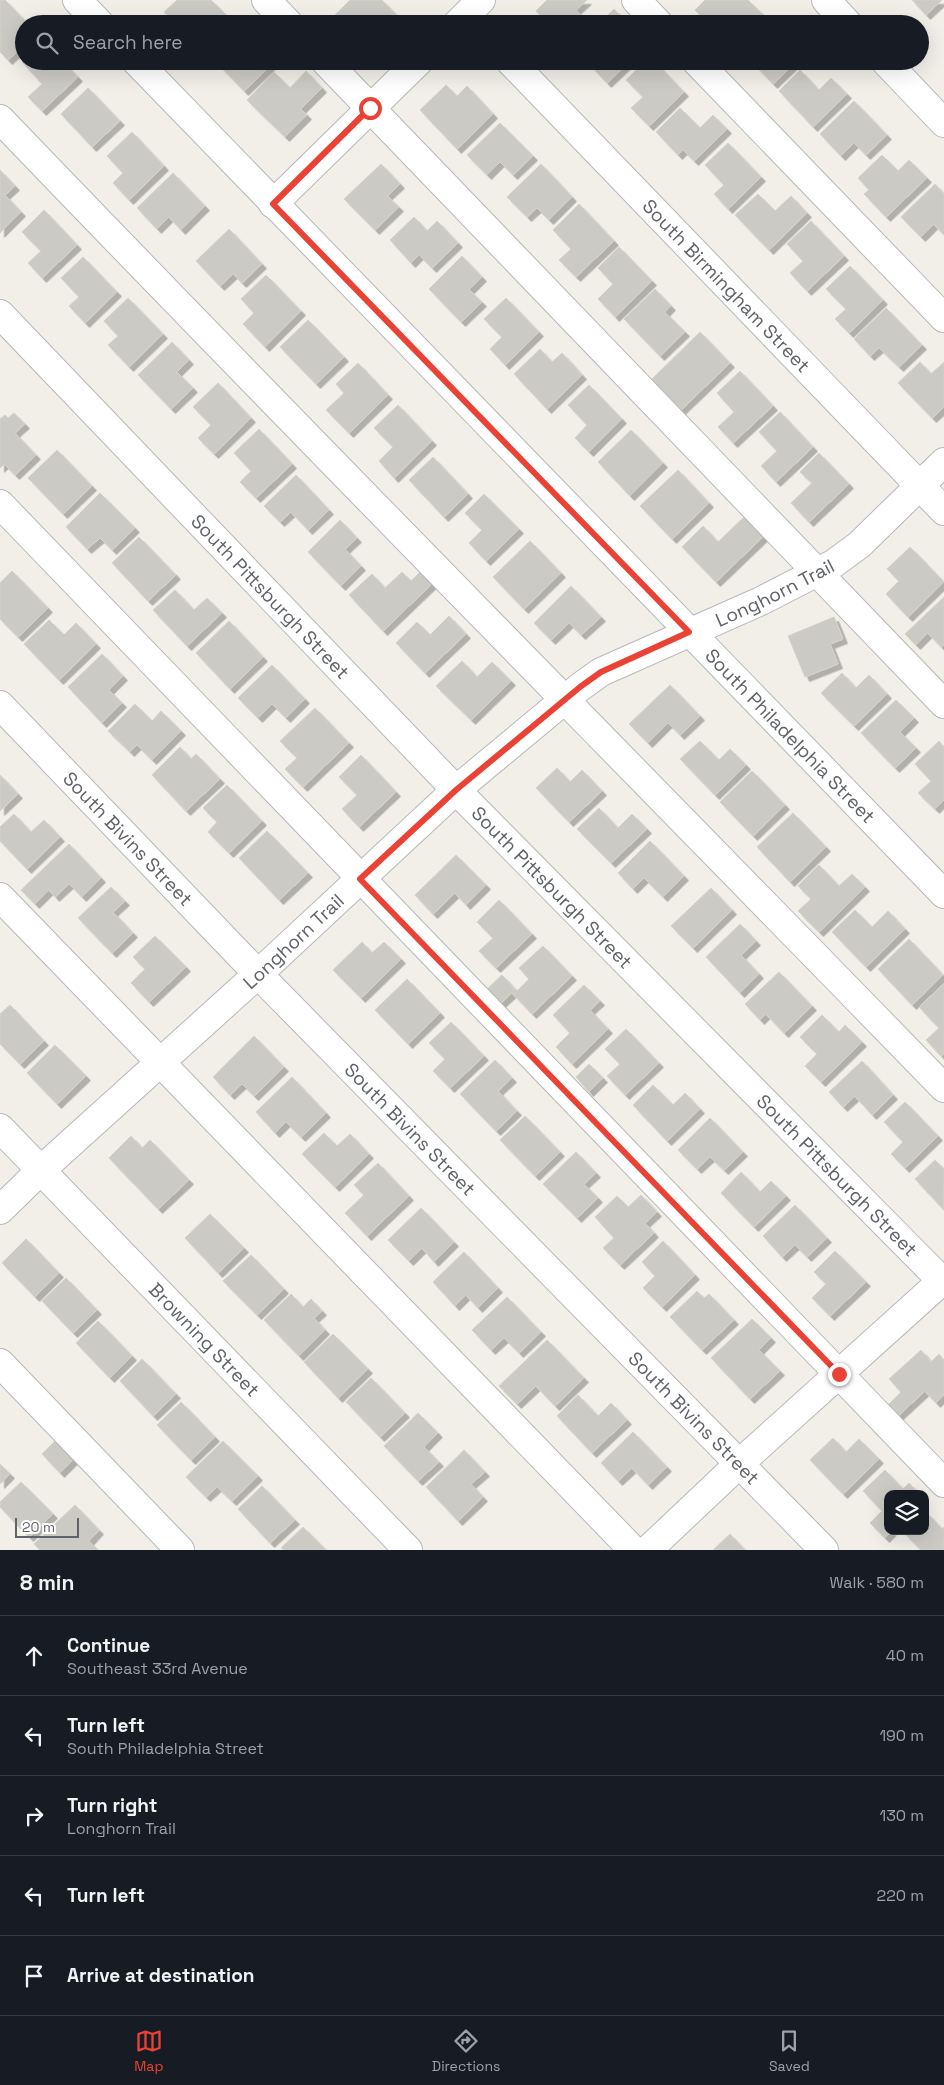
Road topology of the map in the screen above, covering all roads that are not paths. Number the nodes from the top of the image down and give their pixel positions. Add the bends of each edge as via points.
1 (77, 0) edge
2 (266, 0) edge
3 (636, 0) edge
4 (826, 0) edge
5 (91, 15) edge
6 (280, 15) edge
7 (650, 15) edge
8 (840, 15) edge
9 (145, 70) edge
10 (334, 70) edge
11 (410, 70) edge
12 (519, 70) edge
13 (705, 70) edge
14 (893, 70) edge
15 (370, 108) junction
16 (0, 119) edge
17 (944, 123) edge
18 (273, 204) junction
19 (0, 314) edge
20 (944, 318) edge
21 (944, 462) edge
22 (920, 486) junction
23 (0, 504) edge
24 (944, 511) edge
25 (816, 572) junction
26 (689, 632) junction
27 (565, 699) junction
28 (944, 704) edge
29 (0, 705) edge
30 (456, 790) junction
31 (360, 879) junction
32 (944, 894) edge
33 (0, 897) edge
34 (258, 974) junction
35 (159, 1063) junction
36 (944, 1088) edge
37 (0, 1128) edge
38 (41, 1170) junction
39 (0, 1210) edge
40 (943, 1281) edge
41 (0, 1364) edge
42 (839, 1374) junction
43 (740, 1463) junction
44 (944, 1483) edge
45 (180, 1550) edge
46 (408, 1550) edge
47 (633, 1550) edge
48 (648, 1550) edge
49 (824, 1550) edge

1 - 5 street
2 - 6 street
3 - 7 street
4 - 8 street
9 - 18 street, South Philadelphia Street
10 - 15 street
11 - 15 street
12 - 22 street, South Birmingham Street
13 - 20 street
14 - 17 street
15 - 18 street
15 - 25 street
16 - 27 street
18 - 26 street, South Philadelphia Street
19 - 30 street, South Pittsburgh Street
21 - 22 street, Longhorn Trail
22 - 24 street, South Birmingham Street
22 - 25 street, Longhorn Trail via 859,545
23 - 31 street
25 - 26 street, Longhorn Trail via 761,601
25 - 28 street
26 - 27 street, Longhorn Trail via 601,672
26 - 32 street, South Philadelphia Street
27 - 30 street, Longhorn Trail
27 - 36 street
29 - 34 street, South Bivins Street
30 - 31 street, Longhorn Trail
30 - 40 street, South Pittsburgh Street
31 - 34 street, Longhorn Trail
31 - 42 street
33 - 35 street
34 - 35 street, Longhorn Trail
34 - 43 street, South Bivins Street
35 - 38 street, Longhorn Trail
35 - 47 street
37 - 38 street, Browning Street
38 - 39 street, Longhorn Trail
38 - 46 street, Browning Street
40 - 42 street
41 - 45 street
42 - 43 street
42 - 44 street
43 - 48 street
43 - 49 street, South Bivins Street

